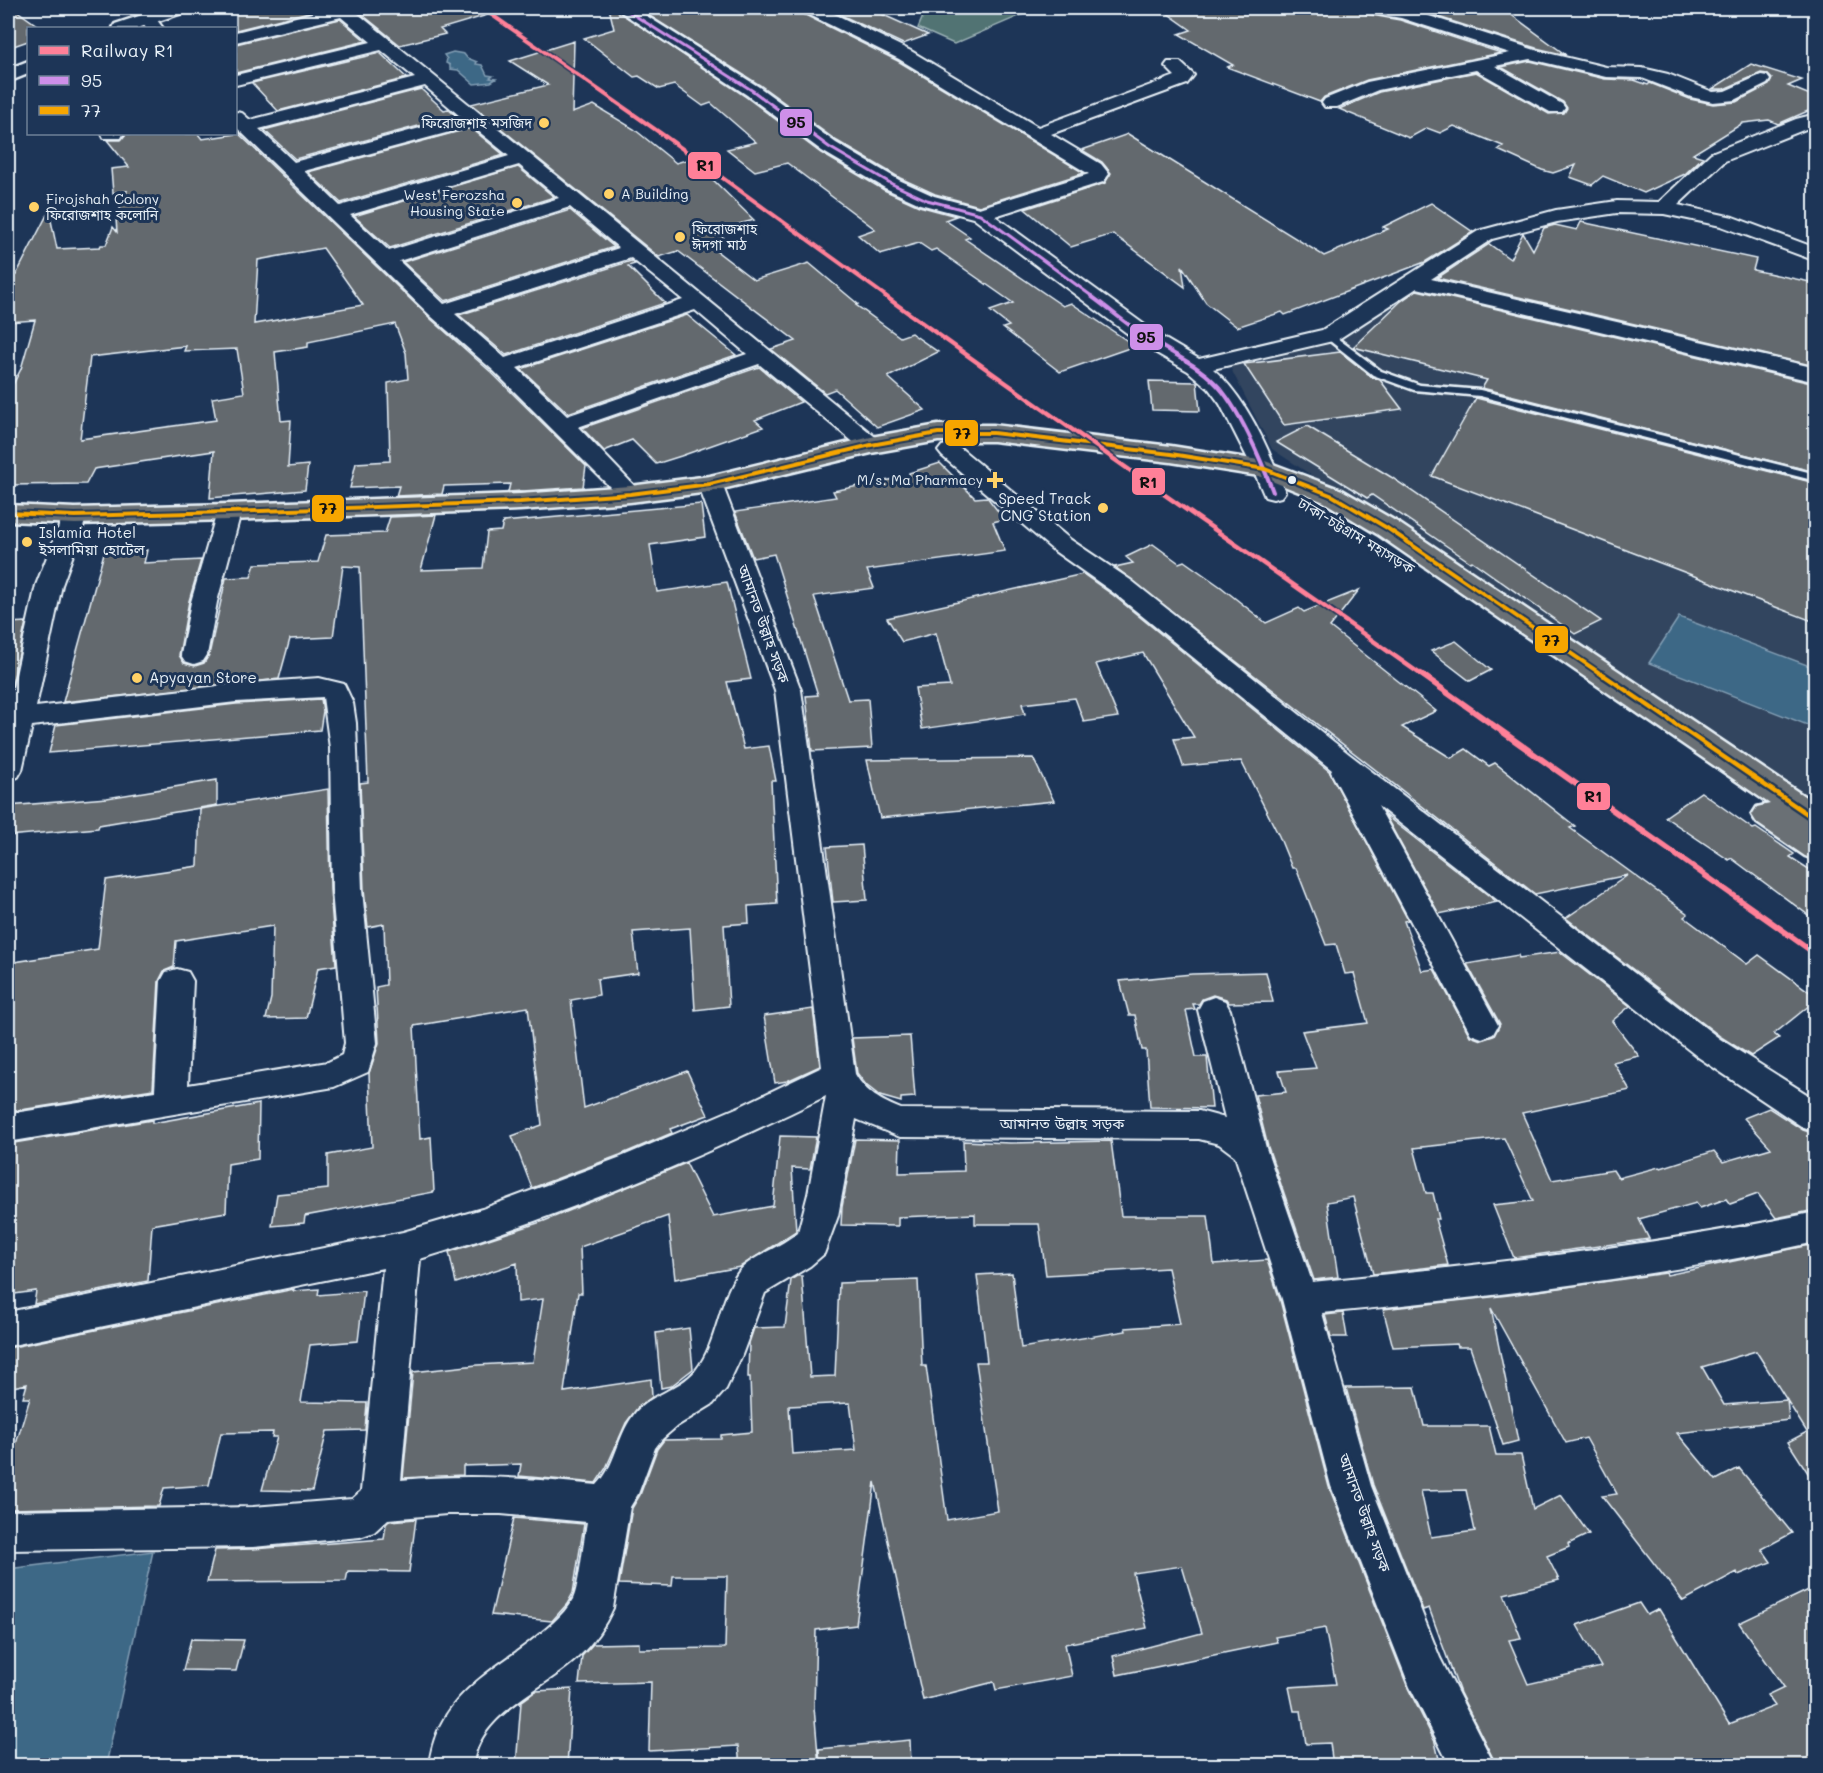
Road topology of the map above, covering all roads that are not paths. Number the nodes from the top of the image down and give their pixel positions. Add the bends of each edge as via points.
1 (179, 8) edge
2 (623, 8) edge
3 (810, 8) edge
4 (1372, 8) edge
5 (343, 9) edge
6 (151, 24) edge
7 (129, 27) edge
8 (237, 37) edge
9 (385, 44) junction
10 (1530, 54) junction
11 (1480, 65) junction
12 (1174, 66) dead end
13 (27, 67) edge
14 (8, 76) edge
15 (237, 80) edge
16 (429, 80) junction
17 (1761, 80) dead end
18 (1331, 103) dead end
19 (1556, 108) dead end
20 (475, 119) junction
21 (1815, 119) edge
22 (240, 122) edge
23 (1038, 132) junction
24 (523, 158) junction
25 (291, 169) junction
26 (574, 200) junction
27 (1664, 208) junction
28 (336, 213) junction
29 (980, 214) junction
30 (634, 250) junction
31 (1815, 255) edge
32 (385, 259) junction
33 (1414, 280) junction
34 (696, 303) junction
35 (440, 312) junction
36 (1329, 335) junction
37 (762, 356) junction
38 (502, 366) junction
39 (1196, 366) junction
40 (1815, 375) edge
41 (563, 425) junction
42 (871, 445) junction
43 (950, 451) junction
44 (746, 475) junction
45 (1815, 478) edge
46 (1269, 480) junction
47 (710, 484) junction
48 (630, 494) junction
49 (229, 512) junction
50 (8, 513) edge
51 (75, 516) junction
52 (194, 655) dead end
53 (19, 718) junction
54 (1339, 761) junction
55 (8, 770) edge
56 (1815, 820) edge
57 (1815, 848) edge
58 (177, 981) dead end
59 (1214, 1010) dead end
60 (1482, 1025) dead end
61 (842, 1080) junction
62 (171, 1102) junction
63 (1815, 1118) edge
64 (8, 1128) edge
65 (1249, 1148) junction
66 (1815, 1227) edge
67 (403, 1248) junction
68 (1300, 1299) junction
69 (8, 1329) edge
70 (611, 1500) junction
71 (380, 1501) junction
72 (8, 1531) edge
73 (451, 1766) edge
74 (1473, 1766) edge

1 - 6 street
2 - 29 street via 753,91 828,147 892,184 927,200
3 - 23 street via 905,54
4 - 10 street via 1404,13
5 - 8 street
5 - 9 street
6 - 7 street
9 - 15 street
9 - 16 street
10 - 11 street
10 - 17 street via 1606,72 1642,73 1713,97 1729,96
11 - 18 street via 1373,86
11 - 19 street
12 - 23 street via 1185,75 1181,80
13 - 14 street
16 - 20 street
16 - 22 street
20 - 24 street
20 - 25 street
21 - 27 street via 1718,157
22 - 25 street
23 - 29 street via 1099,174
24 - 26 street
24 - 28 street
25 - 28 street
26 - 30 street
26 - 32 street
27 - 31 street via 1726,221
27 - 33 street via 1617,207 1556,216 1485,235
28 - 32 street
29 - 39 street via 1152,341
30 - 34 street
30 - 35 street
32 - 35 street
33 - 36 street
33 - 40 street
34 - 37 street
34 - 38 street
35 - 38 street
36 - 39 street
36 - 45 lane via 1377,373 1418,388 1480,393
37 - 41 street
37 - 42 street
38 - 41 street
39 - 46 street via 1231,403
41 - 48 street
42 - 44 highway, ঢাকা-চট্টগ্রাম মহাসড়ক
42 - 46 highway, ঢাকা-চট্টগ্রাম মহাসড়ক via 938,433 993,433 1171,454
43 - 44 highway, ঢাকা-চট্টগ্রাম মহাসড়ক via 790,474
43 - 46 highway, ঢাকা-চট্টগ্রাম মহাসড়ক via 1011,453 1194,473 1244,483
43 - 54 street via 1062,545 1122,587
44 - 47 highway, ঢাকা-চট্টগ্রাম মহাসড়ক
46 - 56 highway, ঢাকা-চট্টগ্রাম মহাসড়ক via 1333,496 1387,528
46 - 57 highway, ঢাকা-চট্টগ্রাম মহাসড়ক via 1443,589
47 - 48 highway, ঢাকা-চট্টগ্রাম মহাসড়ক
47 - 61 street, আমানত উল্লাহ সড়ক via 788,690
48 - 49 highway, ঢাকা-চট্টগ্রাম মহাসড়ক via 520,502
49 - 51 highway, ঢাকা-চট্টগ্রাম মহাসড়ক
49 - 52 street
50 - 51 highway, ঢাকা-চট্টগ্রাম মহাসড়ক
51 - 53 street via 49,585
53 - 55 street
53 - 62 street via 319,687 334,690 337,695 343,727 346,870 361,1043 356,1063 334,1074
54 - 60 street
54 - 63 street via 1709,1048
58 - 62 street
59 - 65 street
61 - 65 street, আমানত উল্লাহ সড়ক via 865,1110 900,1123 1199,1125 1229,1134
61 - 67 street via 485,1224
61 - 70 street via 831,1163 814,1240 800,1254 763,1272 751,1283 713,1379 646,1428
62 - 64 street
65 - 68 street, আমানত উল্লাহ সড়ক
66 - 68 street via 1755,1242 1531,1275
67 - 69 street
67 - 71 street
68 - 74 street, আমানত উল্লাহ সড়ক via 1351,1486 1425,1672
70 - 71 street via 599,1504 501,1495 447,1495
70 - 73 street via 592,1608 564,1642 476,1708 453,1744
71 - 72 street via 360,1518 253,1527

